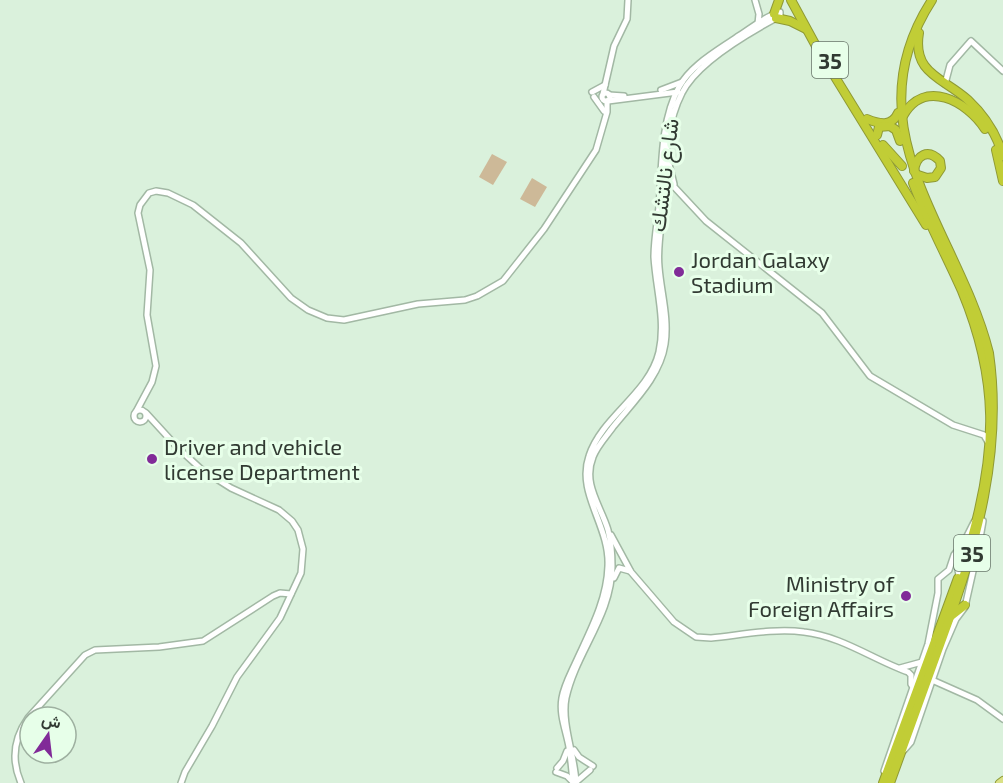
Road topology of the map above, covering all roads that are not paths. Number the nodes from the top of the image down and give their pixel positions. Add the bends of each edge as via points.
1 (628, 0) edge
2 (755, 0) edge
3 (779, 0) edge
4 (790, 0) edge
5 (796, 0) edge
6 (927, 0) edge
7 (932, 0) edge
8 (759, 14) junction
9 (773, 16) junction
10 (758, 24) junction
11 (918, 26) junction
12 (806, 29) junction
13 (950, 65) junction
14 (1003, 71) edge
15 (932, 74) junction
16 (683, 81) junction
17 (607, 84) junction
18 (945, 84) junction
19 (663, 91) junction
20 (680, 91) junction
21 (607, 97) junction
22 (622, 98) junction
23 (673, 103) junction
24 (606, 111) junction
25 (900, 115) junction
26 (867, 119) junction
27 (877, 135) junction
28 (902, 139) junction
29 (667, 155) junction
30 (1003, 156) edge
31 (902, 166) dead end
32 (664, 175) junction
33 (1003, 180) edge
34 (674, 185) junction
35 (680, 193) junction
36 (664, 197) junction
37 (946, 259) junction
38 (143, 402) junction
39 (628, 406) junction
40 (137, 410) junction
41 (146, 412) junction
42 (142, 422) junction
43 (991, 423) junction
44 (159, 427) junction
45 (977, 433) junction
46 (990, 450) junction
47 (980, 520) junction
48 (607, 528) junction
49 (631, 572) junction
50 (959, 575) junction
51 (938, 579) junction
52 (610, 588) junction
53 (291, 594) junction
54 (965, 605) junction
55 (950, 617) junction
56 (933, 637) junction
57 (941, 648) junction
58 (922, 662) junction
59 (898, 668) junction
60 (932, 680) junction
61 (913, 687) junction
62 (925, 694) junction
63 (1003, 719) edge
64 (570, 747) junction
65 (1003, 780) edge
66 (575, 782) edge
67 (21, 783) edge
68 (181, 783) edge
69 (882, 783) edge
70 (890, 783) edge
71 (999, 783) edge

1 - 17 street via 627,19 614,46
2 - 8 street
3 - 9 highway
4 - 12 highway, 35
5 - 26 highway, 35
6 - 25 highway via 904,55 899,79
7 - 11 highway
8 - 9 street
8 - 10 street
9 - 10 street, شارع نالتشك
9 - 12 highway
9 - 20 street, شارع نالتشك via 718,54
10 - 16 street, شارع نالتشك via 702,62
11 - 15 highway via 919,54
11 - 25 highway via 905,69
12 - 37 highway, 35
13 - 14 street via 971,40
13 - 15 street
13 - 18 street
15 - 18 highway
16 - 19 street
16 - 20 street, شارع نالتشك
17 - 21 street
17 - 22 street
17 - 24 street via 593,94
18 - 30 highway via 980,112
19 - 20 street
19 - 22 street
19 - 23 street
20 - 23 street, شارع نالتشك
20 - 29 street, شارع نالتشك
21 - 22 street
21 - 24 street
22 - 24 street
23 - 32 street, شارع نالتشك via 666,128
24 - 38 street via 597,147 544,229 501,283 465,300 418,304 344,320 320,316 280,288 241,243 193,205 168,193 149,193 140,205 138,217 150,270 147,315 156,366
25 - 26 highway via 888,123
25 - 28 highway
25 - 33 highway via 912,103 926,98 941,97 962,105 990,136
26 - 27 highway, 35
27 - 28 highway via 879,127 889,125
27 - 31 highway, 35
28 - 37 highway, 35 via 914,185
28 - 47 highway, 35 via 972,300 991,362 997,441 994,471
29 - 32 street, شارع نالتشك
29 - 34 street
32 - 34 street
32 - 36 street, شارع نالتشك
32 - 39 street, شارع نالتشك via 654,254 661,341 652,370
34 - 35 street
35 - 36 street via 671,189
35 - 45 street via 706,221 822,313 870,376 950,423
36 - 39 street, شارع نالتشك via 658,256 665,346 656,372
37 - 43 highway, 35 via 981,344
38 - 40 street
38 - 41 street
39 - 48 street, شارع نالتشك via 598,447 591,464 591,488
39 - 64 street, شارع نالتشك via 596,441 587,463 586,488 605,536 608,573 602,602 562,695 562,717
40 - 41 street
40 - 42 street via 134,417
41 - 42 street
41 - 44 street
42 - 44 street
43 - 45 street
43 - 46 highway, 35
44 - 53 street via 201,469 279,510 292,521 299,534 303,558 300,577
45 - 46 street via 985,436
46 - 47 highway, 35
47 - 50 highway, 35
47 - 51 street via 973,522 949,570
47 - 54 street via 978,549
47 - 55 highway, 35
48 - 49 street
48 - 52 street, شارع نالتشك via 612,555
49 - 52 street via 622,567 617,569
49 - 59 street via 674,622 696,637 806,632 835,640
50 - 51 street via 958,555 947,577
50 - 56 highway, 35
51 - 56 street
52 - 64 street, شارع نالتشك via 566,698
53 - 67 street via 274,595 203,641 95,650 85,655 23,726 14,754
53 - 68 street via 280,618 237,677
54 - 55 highway
54 - 57 street
55 - 57 highway, 35
56 - 58 street
56 - 69 highway, 35
57 - 60 street
57 - 62 highway, 35
58 - 59 street
58 - 61 street
59 - 61 street via 911,674
60 - 62 street
60 - 63 street via 977,700
61 - 69 street
62 - 70 highway, 35
64 - 66 street, شارع نالتشك
64 - 66 street via 557,770
64 - 66 street via 591,768
65 - 71 main road

